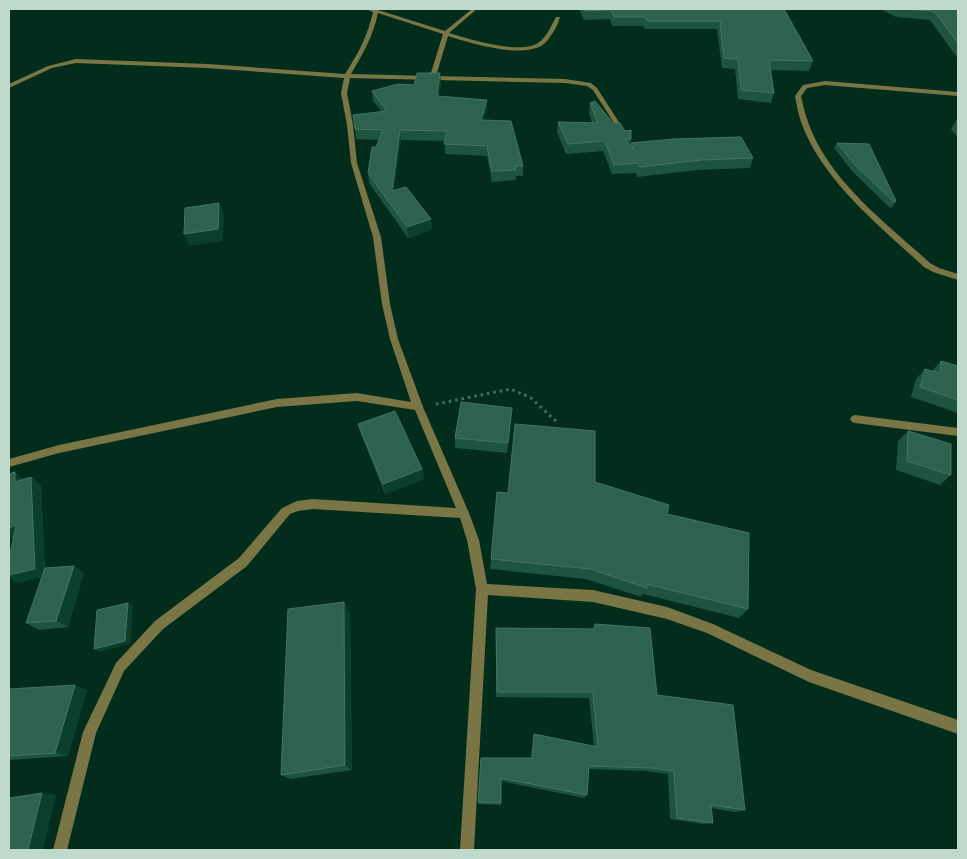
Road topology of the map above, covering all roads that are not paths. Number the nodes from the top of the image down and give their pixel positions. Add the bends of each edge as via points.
1 (474, 9) edge
2 (372, 10) edge
3 (558, 18) dead end
4 (446, 32) junction
5 (347, 76) junction
6 (432, 78) junction
7 (9, 86) edge
8 (958, 94) edge
9 (626, 138) edge
10 (958, 277) edge
11 (418, 407) junction
12 (855, 419) dead end
13 (958, 432) edge
14 (9, 463) edge
15 (464, 513) junction
16 (482, 589) junction
17 (958, 727) edge
18 (60, 850) edge
19 (467, 850) edge

1 - 4 street
2 - 4 street
2 - 5 street via 372,29
3 - 4 street via 550,35 534,47 504,48
4 - 6 street
5 - 6 street
5 - 7 street via 76,61 63,62
5 - 11 street via 344,93 354,163 377,237 394,339
6 - 9 street via 565,80 589,84
8 - 10 street via 825,84 805,86 798,96 810,136 838,180 927,265
11 - 14 street via 357,397 277,403 59,448
11 - 15 street
12 - 13 street
15 - 16 street via 473,540
15 - 18 street via 313,504 286,511 242,562 160,625 120,667 90,732
16 - 17 street via 593,596 666,613 709,628 809,676
16 - 19 street

